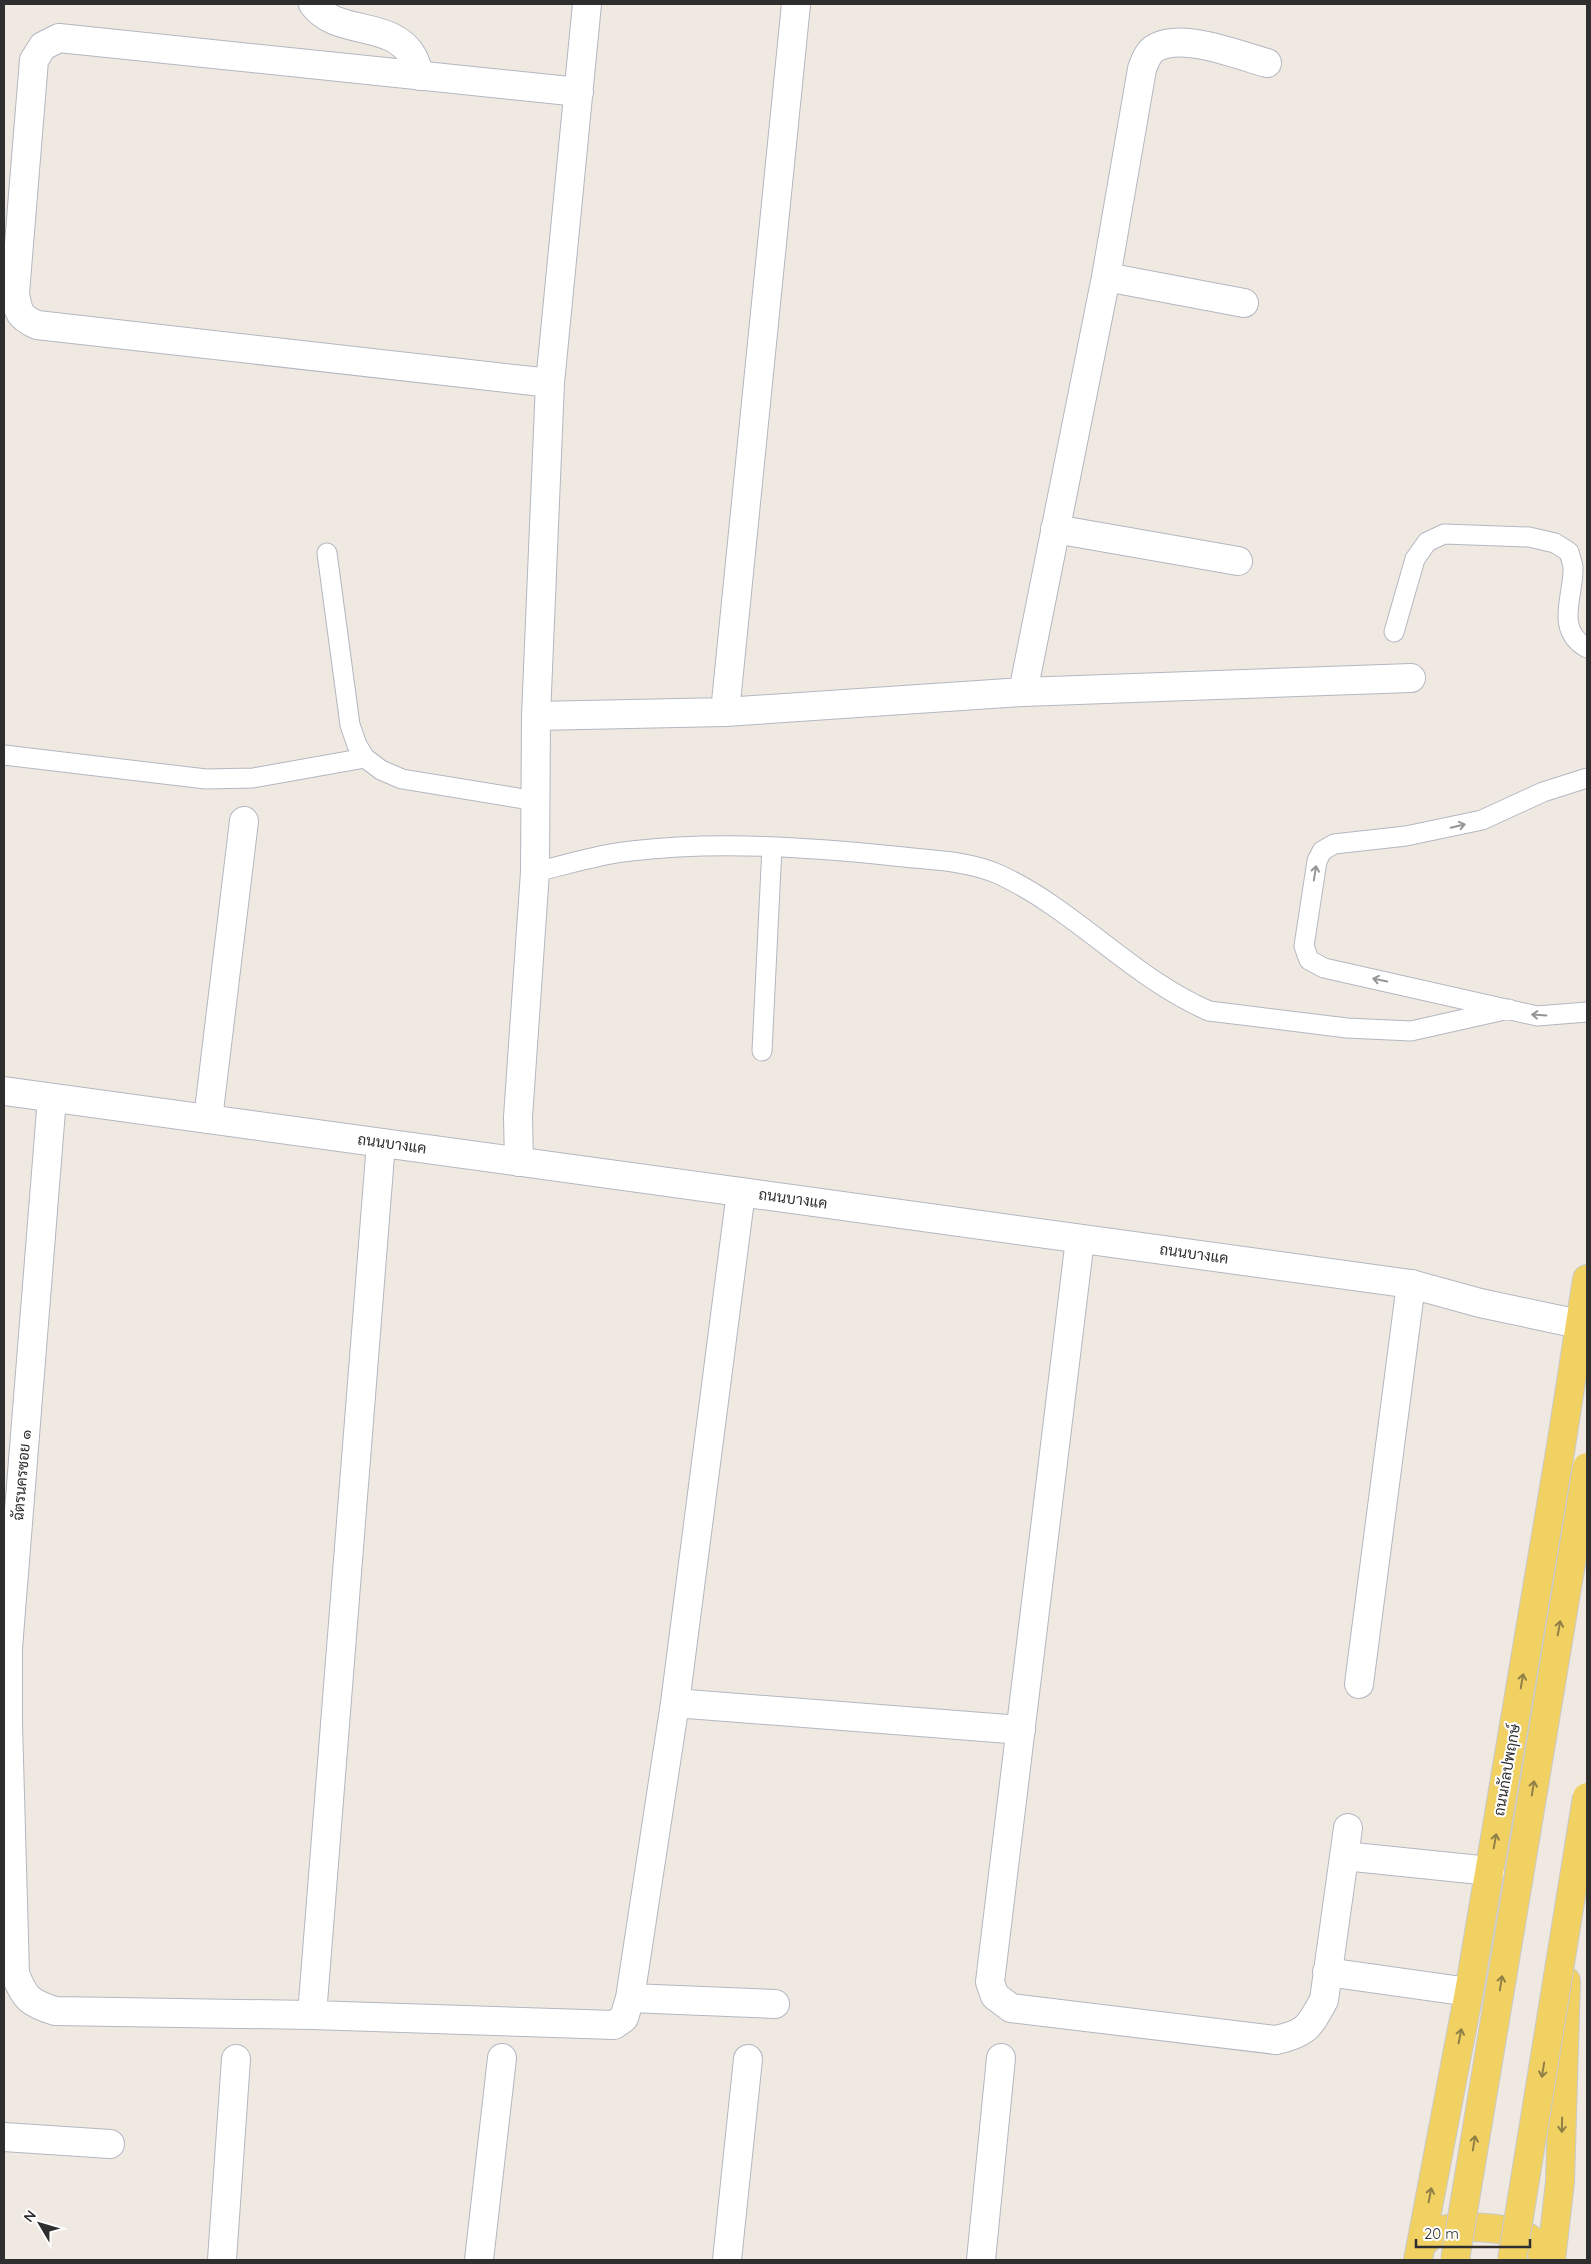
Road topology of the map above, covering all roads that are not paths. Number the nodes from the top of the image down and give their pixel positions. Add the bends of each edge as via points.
1 (313, 4) edge
2 (587, 4) edge
3 (796, 4) edge
4 (1267, 63) dead end
5 (420, 76) junction
6 (579, 92) junction
7 (1106, 277) junction
8 (1244, 303) dead end
9 (550, 383) junction
10 (1055, 529) junction
11 (327, 553) dead end
12 (1238, 561) dead end
13 (1394, 632) dead end
14 (1587, 648) edge
15 (1411, 678) dead end
16 (1023, 692) junction
17 (725, 712) junction
18 (536, 716) junction
19 (4, 755) edge
20 (365, 758) junction
21 (1587, 778) edge
22 (536, 801) junction
23 (244, 821) dead end
24 (772, 847) junction
25 (535, 872) junction
26 (1509, 1009) junction
27 (1587, 1012) edge
28 (762, 1052) dead end
29 (4, 1091) edge
30 (52, 1098) junction
31 (208, 1119) junction
32 (381, 1143) junction
33 (519, 1162) junction
34 (741, 1192) junction
35 (1080, 1239) junction
36 (1587, 1279) edge
37 (1411, 1284) junction
38 (1583, 1325) edge
39 (1587, 1467) edge
40 (1359, 1684) dead end
41 (675, 1703) junction
42 (1021, 1730) junction
43 (1587, 1797) edge
44 (1348, 1828) dead end
45 (1587, 1833) edge
46 (1344, 1856) junction
47 (1490, 1871) junction
48 (1327, 1972) junction
49 (1469, 1992) junction
50 (630, 1998) junction
51 (775, 2004) dead end
52 (312, 2015) junction
53 (502, 2058) dead end
54 (1001, 2058) dead end
55 (236, 2059) dead end
56 (748, 2059) dead end
57 (4, 2137) edge
58 (110, 2144) dead end
59 (1419, 2253) edge
60 (222, 2260) edge
61 (479, 2260) edge
62 (727, 2260) edge
63 (981, 2260) edge
64 (1455, 2260) edge
65 (1512, 2260) edge
66 (1547, 2260) edge
67 (1551, 2260) edge

1 - 5 street via 334,21 389,35 413,56
2 - 6 street
3 - 17 street
4 - 7 street via 1173,41 1155,48 1148,55 1138,85
5 - 6 street
5 - 9 street via 59,38 43,46 34,60 15,294 18,310 25,319 38,325
6 - 9 street
7 - 8 street
7 - 10 street
9 - 18 street
10 - 12 street
10 - 16 street
11 - 20 lane via 350,725
13 - 14 lane via 1414,559 1427,542 1444,534 1529,536 1555,543 1569,552 1573,567 1567,608 1571,633
15 - 16 street
16 - 17 street
17 - 18 street
18 - 22 street
19 - 20 lane via 206,779 253,778
20 - 22 lane via 381,770 402,779
26 -> 21 lane via 1324,968 1309,960 1304,946 1317,861 1322,851 1334,844 1406,836 1482,820 1543,792
22 - 25 street
23 - 31 street
24 - 25 lane via 706,845 629,851
24 - 26 lane via 826,849 956,863 997,874 1049,902 1152,978 1189,1003 1209,1012 1347,1028 1411,1031
24 - 28 lane
25 - 33 street via 518,1117
27 -> 26 lane via 1537,1016
29 - 30 street, ถนนบางแค
30 - 31 street, ถนนบางแค
30 - 52 street, ฉัตรนครซอย ๑ via 8,1648 15,1974 24,1996 37,2005 56,2011
31 - 32 street, ถนนบางแค
32 - 33 street, ถนนบางแค
32 - 52 street
33 - 34 street, ถนนบางแค
34 - 35 street, ถนนบางแค
34 - 41 street
35 - 37 street, ถนนบางแค
35 - 42 street
36 - 38 main road, ถนนกัลปพฤกษ์
37 - 38 street, ถนนบางแค
37 - 40 street
47 -> 38 main road, ถนนกัลปพฤกษ์
64 -> 39 main road, ถนนกัลปพฤกษ์, bridge
41 - 42 street
41 - 50 street
42 - 48 street via 990,1982 995,1996 1011,2008 1276,2040 1298,2035 1312,2022 1324,2000
43 -> 65 main road, bridge
44 - 46 street
45 -> 67 main road via 1567,1966 1560,2182
46 - 47 street
46 - 48 street
47 - 49 main road, ถนนกัลปพฤกษ์
48 - 49 street
59 -> 49 main road, ถนนกัลปพฤกษ์
50 - 51 street
50 - 52 street via 624,2018 614,2025
53 - 61 street
54 - 63 street
55 - 60 street
56 - 62 street
57 - 58 street
59 - 66 main road via 1436,2232 1453,2227 1507,2230 1527,2238 1539,2247

